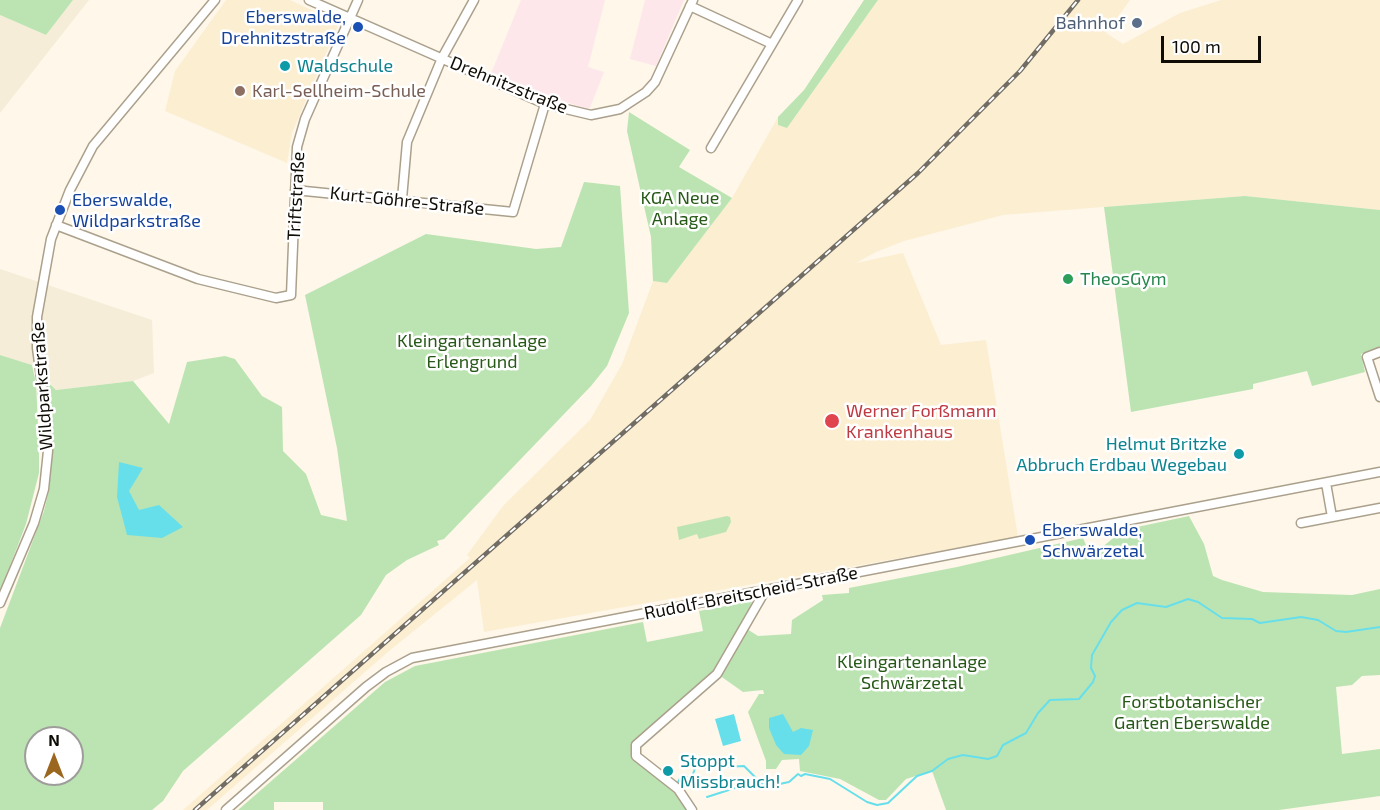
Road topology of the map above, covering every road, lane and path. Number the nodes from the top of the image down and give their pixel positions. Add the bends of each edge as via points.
1 (216, 0) edge
2 (309, 0) edge
3 (358, 0) edge
4 (474, 0) edge
5 (798, 0) edge
6 (692, 3) edge
7 (351, 18) junction
8 (772, 44) junction
9 (442, 58) junction
10 (545, 104) junction
11 (711, 148) dead end
12 (295, 190) junction
13 (402, 199) junction
14 (56, 225) junction
15 (1380, 352) edge
16 (1380, 397) edge
17 (1380, 472) edge
18 (1326, 483) junction
19 (1380, 508) edge
20 (1332, 517) junction
21 (1301, 523) dead end
22 (765, 591) junction
23 (0, 603) edge
24 (689, 806) edge
25 (226, 810) edge

1 - 14 street, Wildparkstraße via 93,146
2 - 7 street, Drehnitzstraße
3 - 7 street, Triftstraße
4 - 9 street
5 - 8 street
6 - 8 street
6 - 10 street, Drehnitzstraße via 655,82 634,100 607,114 591,115
7 - 9 street, Drehnitzstraße
7 - 12 street, Triftstraße via 304,125 297,147
8 - 11 street
9 - 10 street, Drehnitzstraße
9 - 13 street via 406,142
10 - 13 street, Kurt-Göhre-Straße via 513,212
12 - 13 street, Kurt-Göhre-Straße
12 - 14 street, Triftstraße via 291,296 276,298 198,279
14 - 23 street, Wildparkstraße via 47,253 37,317 48,451 44,489
15 - 16 street via 1367,357
17 - 18 street, Rudolf-Breitscheid-Straße
18 - 20 street
18 - 22 street, Rudolf-Breitscheid-Straße
19 - 20 street
20 - 21 street
22 - 24 street via 717,674 636,745 636,756 678,789
22 - 25 street, Rudolf-Breitscheid-Straße via 401,663 366,687

